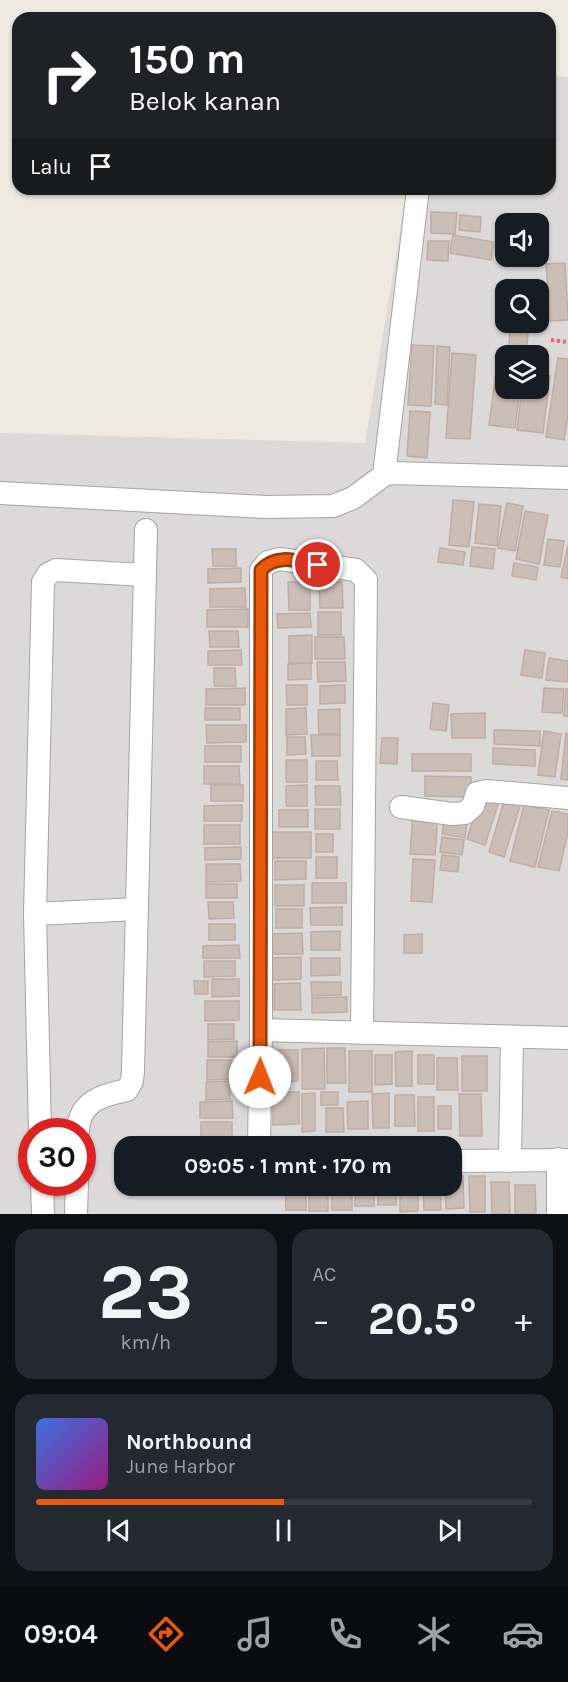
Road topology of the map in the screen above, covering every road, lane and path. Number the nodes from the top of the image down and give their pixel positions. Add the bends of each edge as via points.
1 (417, 195) edge
2 (551, 340) dead end
3 (568, 342) edge
4 (384, 475) junction
5 (568, 478) edge
6 (0, 493) edge
7 (146, 530) dead end
8 (144, 575) junction
9 (568, 798) edge
10 (400, 807) dead end
11 (137, 909) junction
12 (35, 914) junction
13 (261, 1030) junction
14 (362, 1033) junction
15 (512, 1037) junction
16 (568, 1038) edge
17 (40, 1118) edge
18 (82, 1118) edge
19 (259, 1136) edge
20 (563, 1160) edge
21 (462, 1161) edge
22 (510, 1161) junction
23 (42, 1196) edge
24 (77, 1196) edge
25 (43, 1214) edge
26 (76, 1214) edge
27 (558, 1214) edge

1 - 4 street
2 - 3 path
4 - 5 street via 398,472
4 - 6 street via 353,498 333,506 266,507
7 - 8 street
8 - 11 street
8 - 12 street via 56,570 43,582
9 - 10 street via 487,791 477,793 473,806 465,813
11 - 12 street
11 - 18 street via 132,1081 127,1090 91,1102
12 - 17 street
13 - 14 street
13 - 14 street via 261,570 268,562 280,559 356,570 366,580
13 - 19 street
14 - 15 street
15 - 16 street
15 - 22 street
20 - 22 street
20 - 27 street
21 - 22 street
23 - 25 street
24 - 26 street

